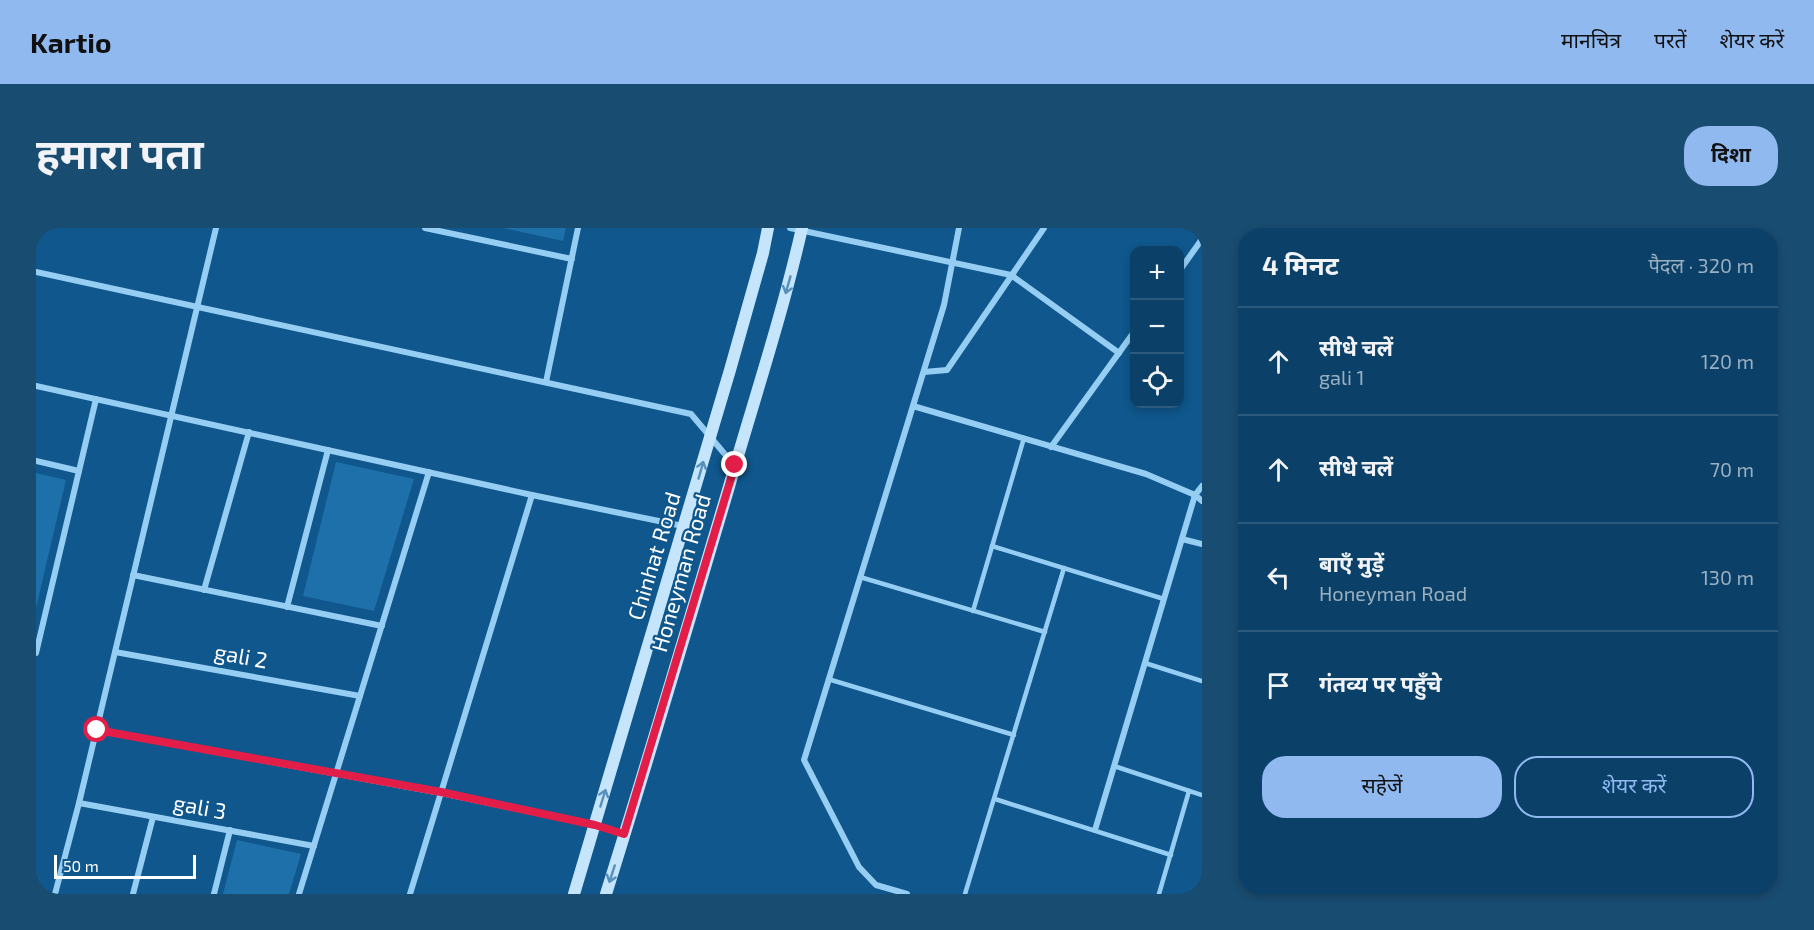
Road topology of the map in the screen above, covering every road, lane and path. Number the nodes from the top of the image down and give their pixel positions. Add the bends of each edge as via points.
1 (216, 228) edge
2 (425, 228) edge
3 (578, 228) edge
4 (768, 228) edge
5 (959, 228) edge
6 (1044, 228) edge
7 (798, 229) edge
8 (1202, 239) edge
9 (572, 259) junction
10 (952, 262) junction
11 (1184, 263) edge
12 (36, 272) edge
13 (1011, 275) junction
14 (197, 307) junction
15 (1130, 338) edge
16 (1119, 353) junction
17 (924, 372) junction
18 (546, 382) junction
19 (36, 386) edge
20 (96, 399) junction
21 (913, 406) junction
22 (171, 415) junction
23 (249, 432) junction
24 (711, 435) junction
25 (1024, 438) junction
26 (1051, 447) junction
27 (327, 450) junction
28 (36, 461) edge
29 (735, 465) junction
30 (79, 471) junction
31 (429, 472) junction
32 (1202, 486) edge
33 (532, 495) junction
34 (1196, 495) junction
35 (1202, 501) edge
36 (684, 526) junction
37 (1182, 539) junction
38 (1202, 544) edge
39 (992, 546) junction
40 (1064, 568) junction
41 (133, 575) junction
42 (860, 577) junction
43 (204, 590) junction
44 (1164, 599) junction
45 (288, 607) junction
46 (973, 611) junction
47 (382, 626) junction
48 (1045, 632) junction
49 (38, 640) edge
50 (115, 652) junction
51 (36, 653) edge
52 (1145, 663) junction
53 (828, 679) junction
54 (1202, 681) edge
55 (360, 696) junction
56 (97, 730) junction
57 (1014, 735) junction
58 (1114, 766) junction
59 (336, 774) junction
60 (1189, 791) junction
61 (441, 792) junction
62 (1202, 795) edge
63 (995, 798) junction
64 (80, 803) junction
65 (153, 817) junction
66 (595, 825) junction
67 (1095, 830) junction
68 (230, 831) junction
69 (624, 834) junction
70 (314, 846) junction
71 (1171, 855) junction
72 (55, 894) edge
73 (133, 894) edge
74 (214, 894) edge
75 (299, 894) edge
76 (410, 894) edge
77 (574, 894) edge
78 (606, 894) edge
79 (907, 894) edge
80 (965, 894) edge
81 (1160, 894) edge

1 - 14 street
2 - 9 street
3 - 9 street
4 - 24 street, Chinhat Road
5 - 10 street
6 - 13 street
7 - 10 street
7 -> 29 street, Honeyman Road via 793,267
8 - 11 street
9 - 18 street
10 - 13 street
10 - 17 street
12 - 14 street
13 - 16 street
13 - 17 street via 947,370
14 - 18 street
14 - 22 street
15 - 16 street
16 - 26 street
17 - 21 street
18 - 24 street via 691,414
19 - 20 street
20 - 22 street
20 - 30 street
21 - 25 street
21 - 42 street
22 - 23 street
22 - 41 street
23 - 27 street
23 - 43 street
24 - 29 street
36 -> 24 street, Chinhat Road
25 - 26 street
25 - 39 lane
26 - 34 street via 1146,474
27 - 31 street
27 - 45 street
28 - 30 street
29 - 69 street, Honeyman Road
30 - 49 street
31 - 33 street
31 - 47 street
32 - 34 street
33 - 36 street
33 - 61 street
34 - 35 street
34 - 37 street
66 -> 36 street, Chinhat Road
37 - 38 street
37 - 44 street
39 - 40 lane
39 - 46 lane
40 - 44 lane
40 - 48 lane
41 - 43 street
41 - 50 street
42 - 46 lane
42 - 53 street
43 - 45 street
44 - 52 street
45 - 47 street
46 - 48 lane
47 - 55 street
48 - 57 lane
49 - 51 street
50 - 55 street, gali 2
50 - 56 street
52 - 54 lane
52 - 58 street
53 - 57 lane
53 - 79 street via 804,760 859,867 876,885
55 - 59 street
56 - 59 street
56 - 64 street
57 - 63 lane
58 - 60 lane
58 - 67 street
59 - 61 street
59 - 70 street
60 - 62 lane
60 - 71 lane
61 - 66 street
61 - 76 street
63 - 67 lane
63 - 80 lane
64 - 65 street, gali 3
64 - 72 street
65 - 68 street, gali 3
65 - 73 street
66 - 69 street
66 - 77 street, Chinhat Road
67 - 71 lane
68 - 70 street, gali 3
68 - 74 street
69 -> 78 street, Honeyman Road
70 - 75 street
71 - 81 lane

